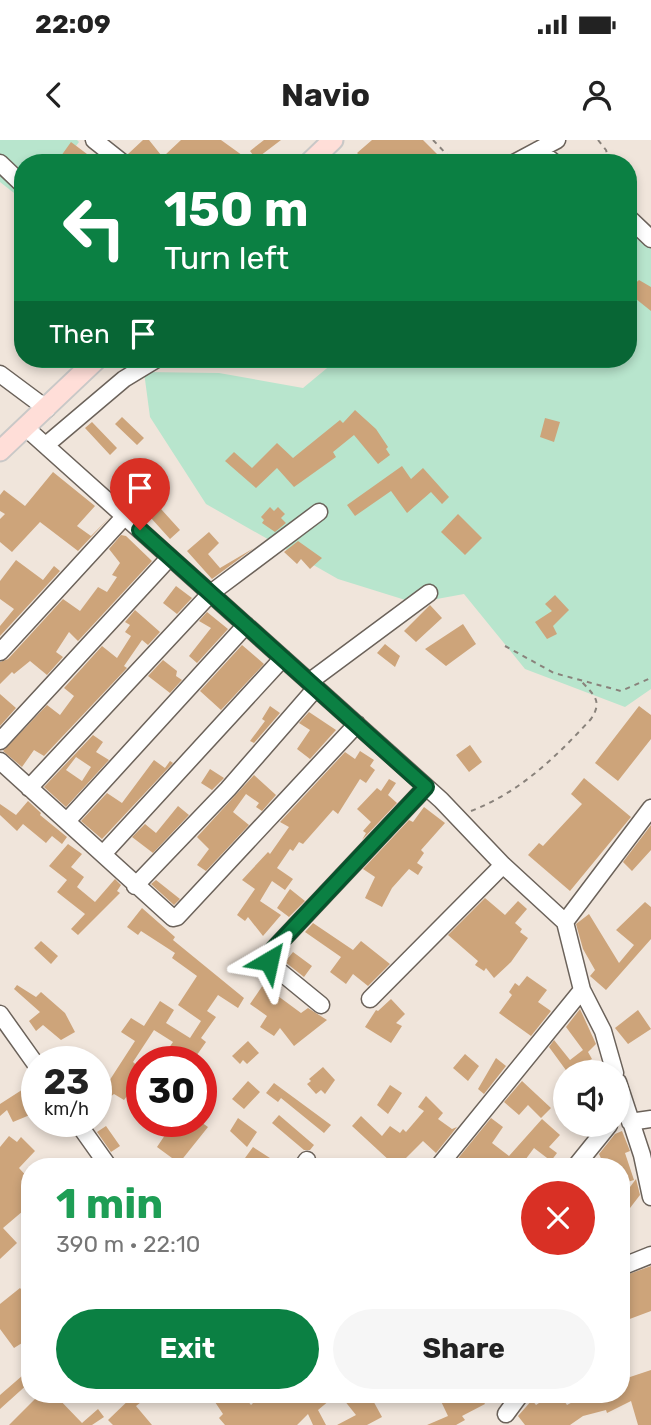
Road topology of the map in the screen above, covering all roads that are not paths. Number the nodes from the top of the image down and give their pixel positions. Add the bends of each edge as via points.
1 (94, 140) edge
2 (333, 140) edge
3 (557, 140) edge
4 (538, 150) junction
5 (112, 154) edge
6 (318, 154) edge
7 (531, 154) edge
8 (543, 154) edge
9 (0, 163) edge
10 (14, 176) edge
11 (637, 226) edge
12 (651, 239) edge
13 (88, 368) edge
14 (142, 368) edge
15 (0, 374) edge
16 (47, 409) junction
17 (26, 428) junction
18 (46, 445) junction
19 (0, 451) edge
20 (319, 512) dead end
21 (125, 516) junction
22 (170, 556) junction
23 (211, 593) junction
24 (429, 593) dead end
25 (246, 625) junction
26 (0, 652) edge
27 (282, 658) junction
28 (312, 685) junction
29 (357, 724) junction
30 (0, 741) edge
31 (0, 761) edge
32 (426, 787) junction
33 (29, 788) junction
34 (651, 808) edge
35 (66, 821) junction
36 (103, 854) junction
37 (503, 865) junction
38 (135, 886) junction
39 (565, 922) junction
40 (582, 990) junction
41 (370, 999) dead end
42 (321, 1005) dead end
43 (0, 1014) edge
44 (23, 1046) edge
45 (611, 1060) edge
46 (630, 1115) edge
47 (651, 1119) edge
48 (630, 1128) edge
49 (88, 1137) edge
50 (599, 1137) edge
51 (103, 1158) edge
52 (445, 1158) edge
53 (582, 1158) edge
54 (651, 1197) edge
55 (651, 1255) edge
56 (630, 1264) edge
57 (514, 1403) edge
58 (506, 1414) dead end

1 - 5 street
2 - 6 main road
3 - 4 street
4 - 7 street
4 - 8 street
9 - 10 street
11 - 12 street
13 - 16 main road
14 - 18 street
15 - 16 street
16 - 17 main road
17 - 18 street
17 - 19 main road
18 - 21 street
20 - 23 street
21 - 22 street
21 - 26 street
22 - 23 street
22 - 30 street
23 - 25 street
23 - 33 street
24 - 28 street
25 - 27 street
25 - 35 street
27 - 28 street
27 - 36 street
28 - 29 street
28 - 38 street via 228,789
29 - 32 street
29 - 38 street via 177,917 169,916
31 - 33 street
32 - 37 street
32 - 42 street via 268,957
33 - 35 street
34 - 39 street
35 - 36 street
36 - 38 street
37 - 39 street
37 - 41 street
39 - 40 street
40 - 45 street via 603,1031
40 - 52 street
43 - 44 street
46 - 47 street
48 - 54 street via 642,1155
49 - 51 street
50 - 53 street
55 - 56 street
57 - 58 street

